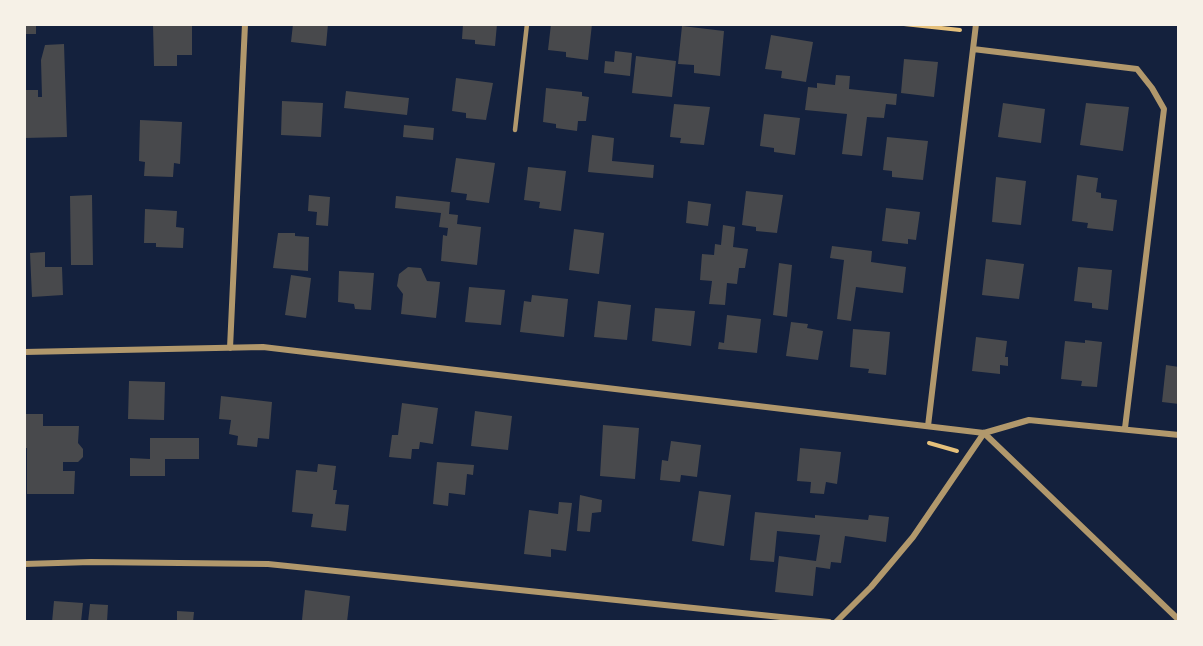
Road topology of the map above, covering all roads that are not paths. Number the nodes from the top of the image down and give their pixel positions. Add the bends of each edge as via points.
1 (245, 24) edge
2 (527, 24) edge
3 (976, 24) edge
4 (973, 49) junction
5 (515, 130) dead end
6 (230, 348) junction
7 (24, 352) edge
8 (928, 426) junction
9 (1125, 428) junction
10 (984, 433) junction
11 (1179, 435) edge
12 (24, 564) edge
13 (1179, 620) edge
14 (828, 622) edge
15 (836, 622) edge

1 - 6 street
2 - 5 lane
3 - 4 street
4 - 8 street
4 - 9 street via 1137,69 1164,109
6 - 7 street
6 - 8 street via 263,347
8 - 10 street
9 - 10 street via 1029,420
9 - 11 street
10 - 13 street
10 - 15 street via 914,537
12 - 14 street via 268,564

